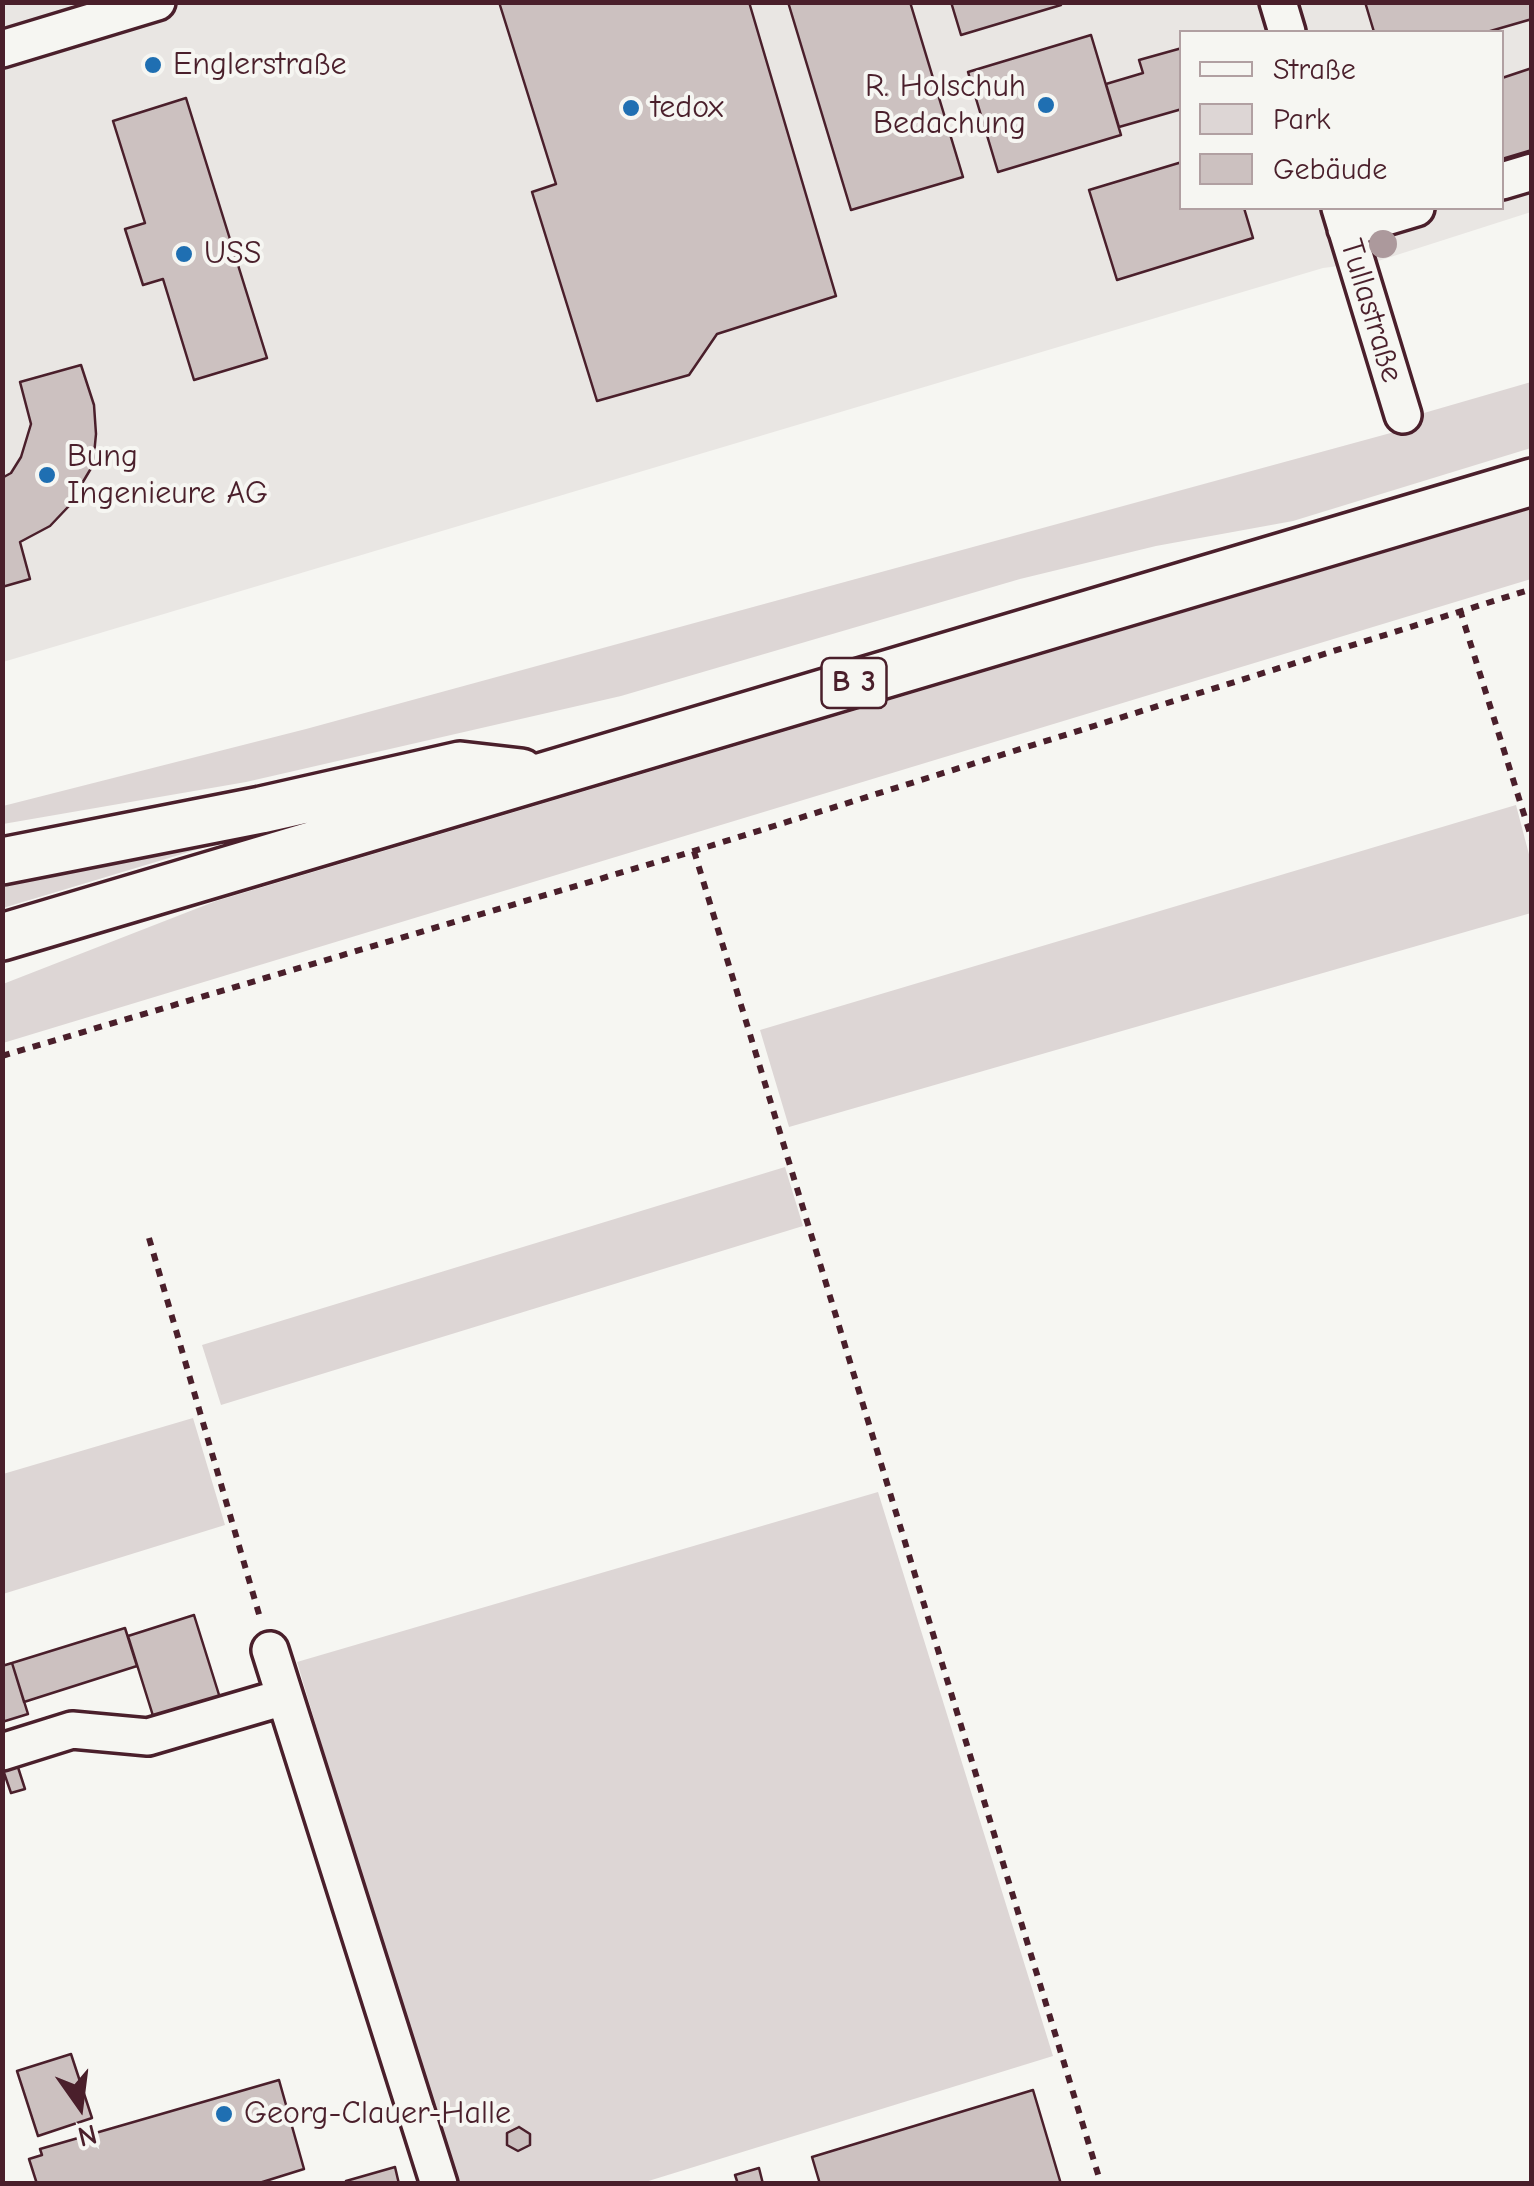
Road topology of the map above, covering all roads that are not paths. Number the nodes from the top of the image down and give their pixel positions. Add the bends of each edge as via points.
1 (157, 2) edge
2 (1278, 2) edge
3 (48, 18) edge
4 (1286, 30) edge
5 (2, 49) edge
6 (1532, 172) edge
7 (1504, 180) edge
8 (1401, 210) edge
9 (1343, 218) edge
10 (1403, 415) dead end
11 (1532, 482) edge
12 (542, 774) junction
13 (2, 862) edge
14 (2, 937) edge
15 (270, 1650) road end
16 (284, 1697) junction
17 (2, 1752) edge
18 (439, 2184) edge

1 - 3 street
2 - 4 street
3 - 5 street
6 - 7 street
8 - 9 street
9 - 10 street, Tullastraße
11 - 12 main road, B 3
12 - 13 main road via 460,765
12 - 14 main road, B 3
15 - 16 street
16 - 17 street via 148,1737 72,1730
16 - 18 street

